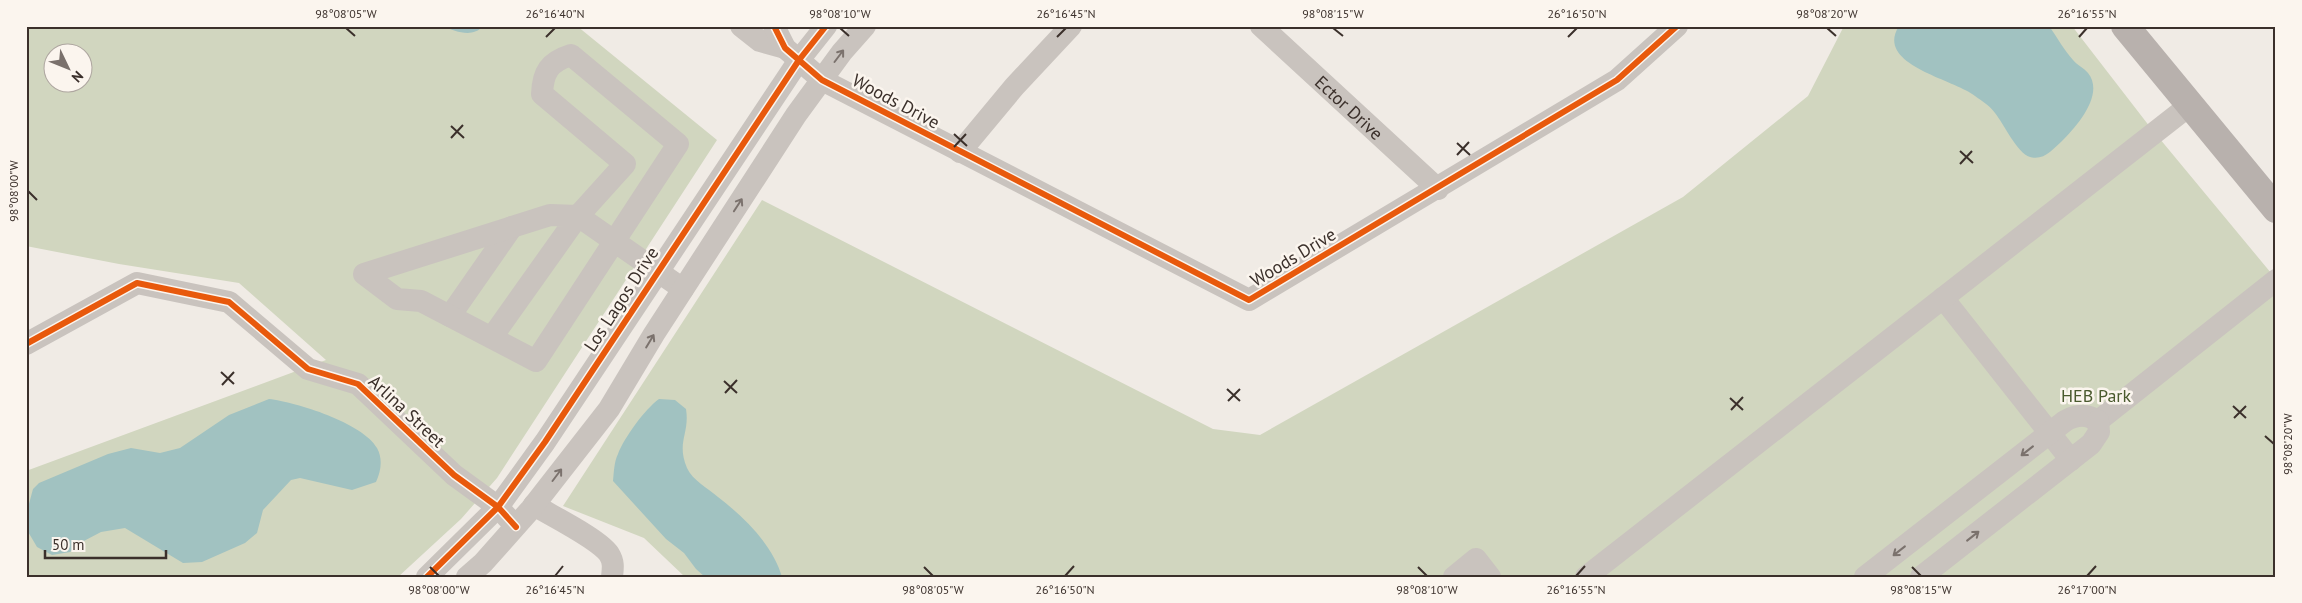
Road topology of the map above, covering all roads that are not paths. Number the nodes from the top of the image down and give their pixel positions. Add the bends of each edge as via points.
1 (741, 26) edge
2 (774, 26) edge
3 (826, 26) edge
4 (865, 26) edge
5 (1071, 26) edge
6 (1261, 26) edge
7 (1677, 26) edge
8 (2125, 26) edge
9 (792, 54) junction
10 (822, 80) junction
11 (2190, 105) junction
12 (960, 152) junction
13 (1438, 188) junction
14 (2273, 201) edge
15 (578, 216) junction
16 (512, 227) junction
17 (614, 241) junction
18 (658, 272) junction
19 (2276, 280) edge
20 (683, 289) junction
21 (1943, 298) junction
22 (450, 316) junction
23 (492, 338) junction
24 (26, 344) edge
25 (2098, 421) junction
26 (2050, 433) junction
27 (2071, 460) junction
28 (534, 505) junction
29 (498, 507) junction
30 (516, 526) junction
31 (1930, 527) junction
32 (1950, 554) junction
33 (427, 577) edge
34 (467, 577) edge
35 (612, 577) edge
36 (1454, 577) edge
37 (1490, 577) edge
38 (1586, 577) edge
39 (1865, 577) edge
40 (1921, 577) edge

1 - 9 street via 760,42
2 - 9 street
3 - 9 street, Los Lagos Drive
10 -> 4 street
5 - 12 street
6 - 13 street, Ector Drive
7 - 13 street, Woods Drive via 1617,80
8 - 11 main road
9 - 10 street, Woods Drive
9 - 18 street, Los Lagos Drive
10 - 12 street, Woods Drive
20 -> 10 street
11 - 14 main road
11 - 21 street
12 - 13 street, Woods Drive via 1249,300
15 - 16 street via 550,215
15 - 17 street
15 - 17 street via 625,164 542,94 543,76 558,59 571,55 678,144
15 - 23 street
16 - 22 street
16 - 22 street via 364,274 397,300 421,301
17 - 18 street
17 - 23 street via 536,360
18 - 20 street
18 - 29 street, Los Lagos Drive via 546,442
19 - 25 street
28 -> 20 street via 609,409
21 - 26 street
21 - 38 street
22 - 23 street
24 - 29 street, Arlina Street via 137,283 229,302 308,369 358,384 454,475
25 - 26 street via 2087,416 2072,417
25 - 27 street via 2096,438
26 - 27 street
26 -> 31 street
32 -> 27 street
28 - 30 street
28 - 35 street via 600,544 614,565
29 - 30 street, Arlina Street
29 - 33 street, Los Lagos Drive
30 - 34 street
31 - 32 street
31 -> 39 street
32 - 40 street
36 - 37 street via 1476,560

